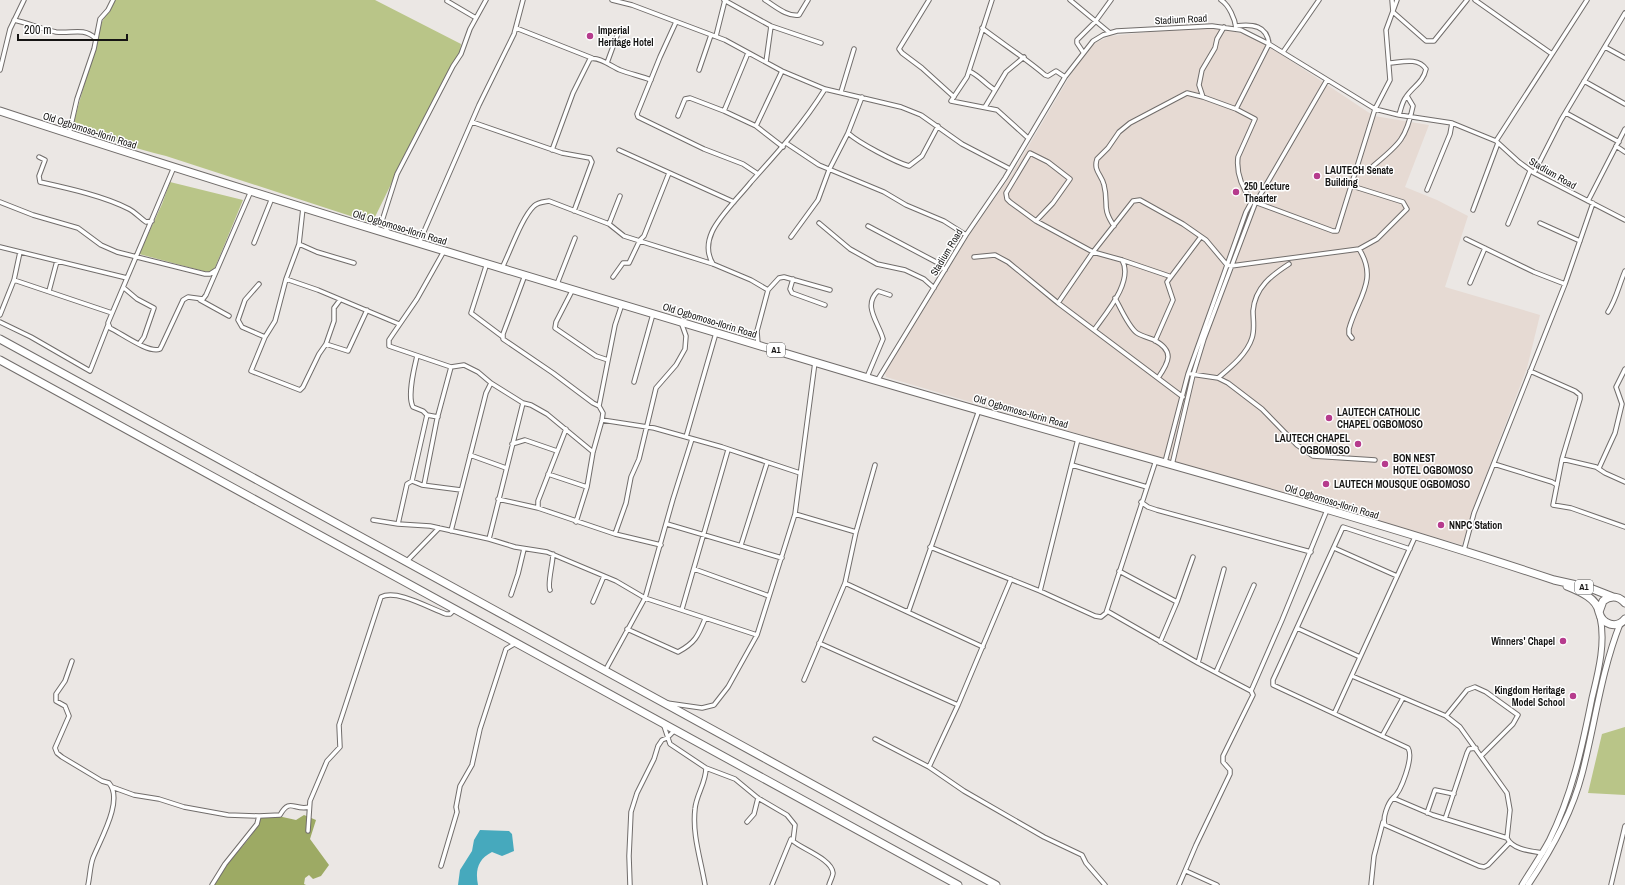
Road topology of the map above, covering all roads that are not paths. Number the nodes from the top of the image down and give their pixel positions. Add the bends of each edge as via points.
1 (24, 0) edge
2 (113, 0) edge
3 (486, 0) edge
4 (523, 0) edge
5 (612, 0) edge
6 (633, 0) edge
7 (725, 0) edge
8 (765, 0) edge
9 (808, 0) edge
10 (929, 0) edge
11 (992, 0) edge
12 (1070, 0) edge
13 (1111, 0) edge
14 (1221, 0) edge
15 (1319, 0) edge
16 (1392, 0) edge
17 (1397, 0) edge
18 (1467, 0) edge
19 (1475, 0) edge
20 (1587, 0) edge
21 (447, 1) dead end
22 (632, 5) junction
23 (1393, 12) junction
24 (1625, 13) edge
25 (476, 18) junction
26 (14, 20) junction
27 (676, 22) junction
28 (1095, 22) junction
29 (770, 26) junction
30 (1224, 27) junction
31 (516, 28) junction
32 (982, 28) junction
33 (1236, 28) junction
34 (618, 33) dead end
35 (1110, 33) junction
36 (711, 35) junction
37 (716, 36) junction
38 (95, 38) junction
39 (821, 43) dead end
40 (1269, 44) junction
41 (1606, 47) junction
42 (854, 49) dead end
43 (1083, 52) junction
44 (1283, 52) junction
45 (748, 53) junction
46 (1552, 54) junction
47 (2, 56) edge
48 (1024, 57) junction
49 (592, 58) junction
50 (1625, 58) edge
51 (766, 62) junction
52 (607, 63) junction
53 (1390, 63) junction
54 (0, 70) edge
55 (699, 70) dead end
56 (782, 71) junction
57 (969, 71) junction
58 (1065, 77) junction
59 (651, 80) junction
60 (1327, 80) junction
61 (1584, 81) junction
62 (825, 89) junction
63 (995, 90) junction
64 (841, 92) junction
65 (1407, 96) junction
66 (862, 97) junction
67 (954, 97) junction
68 (1203, 97) junction
69 (1625, 104) edge
70 (985, 107) junction
71 (1236, 109) junction
72 (1375, 109) junction
73 (0, 111) edge
74 (724, 111) junction
75 (1566, 113) junction
76 (1399, 115) junction
77 (678, 116) dead end
78 (1410, 117) junction
79 (472, 122) junction
80 (1452, 123) junction
81 (756, 126) junction
82 (938, 126) junction
83 (1625, 129) edge
84 (848, 133) junction
85 (69, 134) junction
86 (1028, 138) junction
87 (1497, 142) junction
88 (1619, 142) junction
89 (785, 145) junction
90 (1616, 146) junction
91 (552, 150) junction
92 (619, 150) dead end
93 (1625, 152) edge
94 (39, 157) dead end
95 (1373, 166) dead end
96 (174, 167) junction
97 (1010, 169) junction
98 (829, 170) junction
99 (1532, 172) junction
100 (669, 174) junction
101 (758, 174) junction
102 (1352, 186) junction
103 (1427, 190) dead end
104 (251, 191) junction
105 (620, 196) dead end
106 (272, 198) junction
107 (1588, 201) junction
108 (0, 202) edge
109 (734, 202) junction
110 (1253, 203) junction
111 (1593, 203) junction
112 (303, 208) junction
113 (1473, 210) dead end
114 (574, 211) junction
115 (1625, 220) edge
116 (152, 221) junction
117 (382, 221) junction
118 (1036, 221) junction
119 (819, 223) dead end
120 (1540, 223) dead end
121 (609, 224) junction
122 (1508, 224) dead end
123 (868, 226) dead end
124 (1114, 226) junction
125 (373, 229) junction
126 (388, 234) junction
127 (966, 235) junction
128 (644, 236) junction
129 (791, 237) dead end
130 (574, 238) dead end
131 (1200, 238) junction
132 (1466, 239) dead end
133 (640, 240) junction
134 (1580, 241) junction
135 (254, 243) dead end
136 (420, 243) junction
137 (648, 243) junction
138 (299, 244) junction
139 (0, 247) edge
140 (1486, 248) junction
141 (1359, 249) junction
142 (444, 251) junction
143 (20, 252) junction
144 (1093, 252) junction
145 (137, 256) junction
146 (974, 257) dead end
147 (1122, 260) junction
148 (57, 261) junction
149 (354, 263) dead end
150 (487, 263) junction
151 (713, 264) junction
152 (1290, 264) dead end
153 (1229, 265) junction
154 (502, 268) junction
155 (217, 269) junction
156 (945, 270) junction
157 (1625, 271) edge
158 (525, 275) junction
159 (1169, 276) junction
160 (613, 277) dead end
161 (127, 278) junction
162 (286, 279) junction
163 (14, 280) junction
164 (793, 280) junction
165 (1470, 283) dead end
166 (259, 284) dead end
167 (557, 284) junction
168 (1565, 284) junction
169 (124, 288) junction
170 (934, 288) junction
171 (573, 289) junction
172 (768, 290) junction
173 (830, 290) dead end
174 (49, 291) junction
175 (890, 295) dead end
176 (1115, 298) junction
177 (200, 300) junction
178 (340, 300) junction
179 (1058, 303) junction
180 (622, 304) junction
181 (825, 305) dead end
182 (367, 310) junction
183 (1608, 312) dead end
184 (112, 313) junction
185 (653, 314) junction
186 (0, 315) edge
187 (229, 316) dead end
188 (0, 321) edge
189 (680, 322) junction
190 (399, 324) junction
191 (108, 326) junction
192 (1094, 330) junction
193 (716, 333) junction
194 (265, 337) junction
195 (503, 337) junction
196 (1352, 338) dead end
197 (0, 339) edge
198 (1154, 341) junction
199 (139, 344) junction
200 (326, 344) junction
201 (758, 345) junction
202 (417, 356) junction
203 (0, 360) edge
204 (608, 360) junction
205 (815, 362) junction
206 (451, 367) junction
207 (1625, 369) edge
208 (1530, 371) junction
209 (1188, 374) junction
210 (1193, 375) junction
211 (867, 377) junction
212 (1158, 378) junction
213 (1218, 378) junction
214 (877, 380) junction
215 (634, 382) dead end
216 (491, 383) junction
217 (1182, 396) junction
218 (1187, 400) junction
219 (523, 402) junction
220 (599, 406) junction
221 (979, 409) junction
222 (427, 415) junction
223 (438, 417) junction
224 (602, 420) junction
225 (646, 427) junction
226 (566, 429) junction
227 (686, 437) junction
228 (1078, 438) junction
229 (692, 439) junction
230 (512, 444) junction
231 (557, 450) junction
232 (728, 450) junction
233 (593, 452) junction
234 (470, 455) junction
235 (1562, 459) junction
236 (1156, 460) junction
237 (1375, 460) dead end
238 (767, 463) junction
239 (1169, 464) junction
240 (1494, 464) junction
241 (875, 465) dead end
242 (1072, 465) junction
243 (506, 468) junction
244 (1599, 468) junction
245 (800, 473) junction
246 (548, 474) junction
247 (412, 481) junction
248 (1625, 482) edge
249 (424, 485) junction
250 (1557, 486) junction
251 (587, 487) junction
252 (1147, 487) junction
253 (461, 490) junction
254 (498, 499) junction
255 (1141, 502) junction
256 (538, 508) junction
257 (1327, 510) junction
258 (795, 514) junction
259 (373, 520) dead end
260 (576, 522) junction
261 (398, 524) junction
262 (667, 524) junction
263 (439, 528) junction
264 (1625, 528) edge
265 (451, 532) junction
266 (856, 532) junction
267 (615, 534) junction
268 (704, 535) junction
269 (1415, 537) junction
270 (489, 539) junction
271 (661, 545) junction
272 (741, 545) junction
273 (930, 547) junction
274 (1334, 548) junction
275 (524, 549) junction
276 (1410, 549) junction
277 (1463, 551) junction
278 (1311, 552) junction
279 (553, 554) junction
280 (1193, 557) dead end
281 (782, 558) junction
282 (406, 562) junction
283 (694, 569) junction
284 (1224, 570) dead end
285 (1119, 571) junction
286 (604, 576) junction
287 (1397, 576) junction
288 (1011, 579) junction
289 (1554, 580) junction
290 (845, 583) junction
291 (1254, 585) dead end
292 (550, 590) dead end
293 (1040, 591) junction
294 (510, 595) dead end
295 (769, 596) junction
296 (1615, 597) junction
297 (644, 598) junction
298 (1625, 598) edge
299 (593, 602) dead end
300 (1177, 602) junction
301 (1625, 603) edge
302 (455, 609) junction
303 (682, 609) junction
304 (908, 611) junction
305 (1107, 611) junction
306 (1600, 614) junction
307 (705, 619) junction
308 (1623, 621) edge
309 (1297, 628) junction
310 (627, 629) junction
311 (757, 635) junction
312 (1160, 642) junction
313 (516, 643) junction
314 (819, 643) junction
315 (982, 647) junction
316 (1360, 657) junction
317 (72, 661) dead end
318 (1198, 663) junction
319 (605, 671) junction
320 (1216, 672) junction
321 (1352, 676) junction
322 (804, 680) dead end
323 (1251, 691) junction
324 (1403, 698) junction
325 (664, 703) junction
326 (958, 705) junction
327 (1333, 713) junction
328 (1446, 716) junction
329 (663, 723) junction
330 (675, 730) junction
331 (1382, 736) junction
332 (667, 738) junction
333 (875, 739) dead end
334 (1584, 740) junction
335 (1590, 742) junction
336 (1476, 748) junction
337 (1481, 756) junction
338 (929, 767) junction
339 (706, 768) junction
340 (1573, 782) junction
341 (1579, 784) junction
342 (112, 786) junction
343 (1454, 794) junction
344 (758, 798) junction
345 (1393, 798) junction
346 (309, 807) junction
347 (1427, 813) junction
348 (259, 816) junction
349 (1445, 819) junction
350 (747, 822) dead end
351 (1383, 822) junction
352 (1625, 826) edge
353 (308, 831) dead end
354 (1624, 835) edge
355 (1507, 838) junction
356 (792, 839) junction
357 (1509, 843) junction
358 (1545, 854) junction
359 (441, 866) dead end
360 (1186, 871) junction
361 (88, 885) edge
362 (212, 885) edge
363 (630, 885) edge
364 (706, 885) edge
365 (772, 885) edge
366 (829, 885) edge
367 (958, 885) edge
368 (996, 885) edge
369 (1105, 885) edge
370 (1180, 885) edge
371 (1217, 885) edge
372 (1371, 885) edge
373 (1522, 885) edge
374 (1528, 885) edge
375 (1611, 885) edge

1 - 26 street
2 - 38 street via 100,19
3 - 25 street
4 - 31 street
5 - 22 street
6 - 22 street
7 - 29 street
7 - 37 street
8 - 9 street via 794,16 799,15
10 - 67 street via 899,49
11 - 32 street
12 - 28 street
13 - 28 street
14 - 33 street via 1225,2
15 - 44 street
16 - 23 street
17 - 23 street
18 - 23 street via 1434,41 1429,42
19 - 46 street
20 - 46 street
21 - 25 street
22 - 27 street
23 - 53 street via 1386,30
24 - 41 street
25 - 117 street via 461,54 452,66 397,174
26 - 38 street via 55,31 81,31
26 - 47 street
27 - 36 street
27 - 59 street
28 - 35 street
28 - 43 street via 1077,40
29 - 39 street
29 - 51 street
30 - 33 street, Stadium Road
30 - 35 street, Stadium Road via 1200,26
30 - 68 street via 1202,70 1199,85
31 - 49 street
31 - 79 street
32 - 48 street
32 - 57 street
33 - 40 street, Stadium Road
33 - 40 street via 1251,24 1259,27 1266,33
34 - 52 street
35 - 43 street, Stadium Road via 1093,41
36 - 37 street
36 - 55 street
37 - 45 street
38 - 85 street
40 - 44 street, Stadium Road
40 - 71 street
41 - 50 street
41 - 61 street
42 - 64 street
43 - 58 street, Stadium Road
44 - 60 street, Stadium Road
45 - 51 street
45 - 74 street
46 - 87 street
47 - 54 street
48 - 58 street via 1048,76 1056,71
48 - 63 street via 1009,69
49 - 52 street
49 - 91 street via 574,93
51 - 56 street
52 - 59 street
53 - 65 street via 1420,62 1426,69 1419,84
53 - 72 street via 1390,80
56 - 62 street
56 - 81 street
57 - 63 street via 979,75 982,81
57 - 67 street
58 - 86 street, Stadium Road
59 - 101 street via 638,117 704,149 743,164
60 - 72 street, Stadium Road
60 - 110 street
61 - 69 street
61 - 75 street
62 - 64 street
62 - 89 street
63 - 70 street
64 - 66 street
65 - 76 street
65 - 78 street via 1413,106
66 - 82 street via 901,107 921,115
66 - 84 street
67 - 70 street via 952,101
68 - 71 street
68 - 124 street via 1187,93 1150,111 1119,132 1108,148 1096,159 1096,172 1104,184 1105,212
70 - 86 street via 999,112
71 - 110 street via 1255,119 1237,163 1241,183
72 - 76 street, Stadium Road
72 - 102 street
73 - 85 highway, Old Ogbomoso-Ilorin Road / A1
74 - 77 street via 687,98
74 - 81 street
75 - 88 street
75 - 99 street
76 - 78 street, Stadium Road
78 - 80 street, Stadium Road
78 - 95 street via 1404,136 1397,146
79 - 91 street
79 - 136 street
80 - 87 street, Stadium Road
80 - 103 street
81 - 89 street
82 - 84 street via 922,156 909,166 864,145
82 - 97 street via 962,144
83 - 88 street
84 - 98 street
85 - 96 highway, Old Ogbomoso-Ilorin Road / A1
86 - 97 street, Stadium Road
87 - 99 street, Stadium Road
87 - 113 street
88 - 90 street
89 - 98 street
89 - 101 street
90 - 93 street
90 - 107 street
91 - 114 street via 586,156 592,160
92 - 100 street
94 - 116 street via 45,158 40,182 69,188 118,204 132,210 146,222
96 - 104 highway, Old Ogbomoso-Ilorin Road / A1
96 - 116 street
97 - 127 street, Stadium Road
98 - 127 street via 866,183 906,205 944,221
98 - 129 street via 818,200
99 - 107 street, Stadium Road
99 - 122 street
100 - 109 street
100 - 128 street
101 - 109 street
102 - 110 street via 1337,231
102 - 141 street via 1402,202 1407,210 1377,239
104 - 106 highway, Old Ogbomoso-Ilorin Road / A1
104 - 155 street
105 - 121 street
106 - 112 highway, Old Ogbomoso-Ilorin Road / A1
106 - 135 street
107 - 111 street, Stadium Road
108 - 145 street via 78,228 101,245 117,252
109 - 151 street via 712,232 708,254
110 - 153 street
111 - 115 street, Stadium Road
111 - 134 street
112 - 125 highway, Old Ogbomoso-Ilorin Road / A1
112 - 138 street
114 - 121 street
114 - 154 street via 549,201 535,206 526,216
116 - 145 street
117 - 125 street
117 - 126 street
118 - 118 street via 1070,179 1048,162 1030,153 1006,193 1010,202
118 - 144 street
119 - 170 street via 850,249 877,264 905,270 924,279
120 - 134 street
121 - 133 street via 624,236
123 - 156 street via 938,263
124 - 131 street via 1130,204 1140,200 1183,224
124 - 144 street
125 - 126 highway, Old Ogbomoso-Ilorin Road / A1
126 - 136 highway, Old Ogbomoso-Ilorin Road / A1
127 - 156 street, Stadium Road
128 - 133 street
128 - 137 street
130 - 167 street
131 - 153 street via 1206,240
131 - 159 street
132 - 140 street
133 - 137 street
133 - 160 street via 629,263 623,263
134 - 168 street
136 - 142 highway, Old Ogbomoso-Ilorin Road / A1
137 - 151 street
138 - 149 street
138 - 162 street
139 - 143 street
140 - 165 street
140 - 168 street
141 - 153 street
141 - 196 street via 1368,269 1366,289 1349,329
142 - 150 highway, Old Ogbomoso-Ilorin Road / A1
142 - 190 street via 417,299
143 - 148 street
143 - 163 street
144 - 147 street
144 - 179 street
145 - 155 street via 205,274
145 - 161 street
146 - 179 street via 995,255 1008,262
147 - 159 street
147 - 176 street via 1126,273
148 - 161 street
148 - 174 street
150 - 154 highway, Old Ogbomoso-Ilorin Road / A1
150 - 195 street via 471,312
151 - 172 street
152 - 213 street via 1272,275 1262,286 1255,299 1252,339 1246,349
153 - 209 street
153 - 210 street
154 - 158 highway, Old Ogbomoso-Ilorin Road / A1
155 - 177 street via 206,295
156 - 170 street, Stadium Road
157 - 183 street via 1616,291 1615,302
158 - 167 highway, Old Ogbomoso-Ilorin Road / A1
158 - 195 street
159 - 198 street via 1167,282 1172,300
161 - 169 street
162 - 178 street
162 - 194 street via 275,321
163 - 174 street
163 - 186 street
164 - 172 street via 781,277
164 - 173 street
164 - 181 street via 790,288 792,293
166 - 194 street via 245,300 238,320 242,327
167 - 171 highway, Old Ogbomoso-Ilorin Road / A1
168 - 208 street
169 - 184 street
169 - 199 street via 154,308
170 - 214 street, Stadium Road
171 - 180 highway, Old Ogbomoso-Ilorin Road / A1
171 - 204 street via 555,328 596,356
172 - 201 street via 758,328
174 - 184 street
175 - 211 street via 878,291 871,302 883,339
176 - 192 street
176 - 198 street via 1136,333
177 - 187 street
177 - 199 street via 188,297 183,300 160,348 153,350
178 - 182 street
178 - 200 street via 334,308 334,322
179 - 192 street
180 - 185 highway, Old Ogbomoso-Ilorin Road / A1
180 - 204 street
182 - 190 street
182 - 200 street via 348,351
184 - 191 street
185 - 189 highway, Old Ogbomoso-Ilorin Road / A1
185 - 215 street
188 - 191 street via 90,371
189 - 193 highway, Old Ogbomoso-Ilorin Road / A1
189 - 225 street via 686,336 685,350 656,388
190 - 202 street via 389,340 389,346
191 - 199 street
192 - 212 street
193 - 201 highway, Old Ogbomoso-Ilorin Road / A1
193 - 227 street
194 - 200 street via 251,371 299,390
195 - 220 street via 507,343 553,372
197 - 282 highway
198 - 212 street via 1166,349 1169,359
201 - 205 highway, Old Ogbomoso-Ilorin Road / A1
202 - 206 street
202 - 222 street via 411,400 413,407
203 - 302 highway
204 - 220 street
205 - 211 highway, Old Ogbomoso-Ilorin Road / A1
205 - 245 street
206 - 216 street via 464,366 478,372
206 - 223 street
207 - 244 street via 1616,387 1622,404 1615,433
208 - 235 street via 1580,395
208 - 240 street
209 - 210 street
209 - 217 street
210 - 213 street
210 - 218 street
211 - 214 highway, Old Ogbomoso-Ilorin Road / A1
212 - 217 street
213 - 237 street via 1262,409 1309,454
214 - 221 highway, Old Ogbomoso-Ilorin Road / A1
216 - 219 street
216 - 234 street
217 - 218 street
217 - 239 street
218 - 239 street
219 - 226 street via 540,409
219 - 230 street
220 - 224 street
221 - 228 highway, Old Ogbomoso-Ilorin Road / A1
221 - 273 street
222 - 223 street
222 - 247 street
223 - 249 street
224 - 225 street
224 - 233 street
225 - 227 street
225 - 267 street via 639,459 631,477 626,503
226 - 231 street
226 - 233 street
227 - 229 street
228 - 236 highway, Old Ogbomoso-Ilorin Road / A1
228 - 242 street
229 - 232 street
229 - 262 street
230 - 231 street via 525,440
230 - 243 street
231 - 246 street
232 - 238 street
232 - 268 street
233 - 251 street
234 - 243 street
234 - 253 street
235 - 244 street
235 - 250 street
236 - 239 highway, Old Ogbomoso-Ilorin Road / A1
236 - 252 street
238 - 245 street
238 - 272 street
239 - 257 highway, Old Ogbomoso-Ilorin Road / A1
240 - 250 street via 1552,482
240 - 277 street via 1474,513
241 - 266 street
242 - 252 street
242 - 293 street
243 - 254 street
244 - 248 street
245 - 258 street
246 - 251 street
246 - 256 street
247 - 249 street
247 - 261 street via 407,484
249 - 253 street
250 - 264 street via 1554,505 1571,508
251 - 260 street
252 - 255 street
253 - 265 street
254 - 256 street
254 - 270 street
255 - 278 street via 1157,510
255 - 285 street
256 - 260 street
257 - 269 highway, Old Ogbomoso-Ilorin Road / A1
257 - 278 street
258 - 266 street
258 - 281 street
259 - 261 street
260 - 267 street
261 - 263 street
262 - 268 street
262 - 271 street
263 - 265 street
263 - 282 street
265 - 270 street
266 - 290 street
267 - 271 street
268 - 272 street
268 - 283 street
269 - 276 street
269 - 277 highway, Old Ogbomoso-Ilorin Road / A1
270 - 275 street
271 - 297 street
272 - 281 street
273 - 288 street
273 - 304 street
274 - 276 street via 1346,527
274 - 287 street
274 - 309 street
275 - 279 street
275 - 294 street
276 - 287 street
277 - 289 highway, Old Ogbomoso-Ilorin Road / A1
278 - 323 street
279 - 286 street
279 - 292 street via 548,585
280 - 300 street
281 - 295 street
282 - 319 highway
283 - 295 street
283 - 303 street
284 - 318 street
285 - 300 street
285 - 305 street
286 - 297 street
286 - 299 street
287 - 316 street
288 - 293 street
288 - 315 street
289 - 296 highway, A1
289 - 306 highway, A1 via 1590,598 1598,606
290 - 304 street
290 - 314 street
291 - 320 street
293 - 305 street via 1095,616 1104,616
295 - 311 street
296 - 298 highway, A1
296 - 301 highway
296 - 306 highway via 1603,602
297 - 303 street
297 - 310 street
300 - 312 street
302 - 313 highway
302 - 346 street via 446,614 399,595 381,597 339,725 340,747 327,761
303 - 307 street
304 - 315 street
305 - 312 street
306 - 308 highway via 1610,625
306 - 334 street via 1602,632 1599,659
307 - 310 street via 697,638 690,646 678,652
307 - 311 street
308 - 335 street via 1609,656
309 - 316 street
309 - 327 street via 1272,685
310 - 319 street
311 - 325 street via 728,687 714,705 702,708
312 - 318 street
313 - 329 highway
313 - 359 street via 506,649 480,729 474,760 460,786 456,816
314 - 322 street
314 - 326 street
315 - 326 street
316 - 321 street
317 - 342 street via 65,681 56,694 56,701 65,706 69,716 55,748 62,757
318 - 320 street
319 - 325 highway
320 - 323 street
321 - 324 street
321 - 327 street
323 - 360 street via 1253,695 1223,756 1230,774
324 - 328 street
324 - 331 street
325 - 368 highway
326 - 338 street
327 - 331 street
328 - 336 street via 1460,727
328 - 337 street via 1467,690 1475,687 1518,715 1513,724
329 - 330 highway
329 - 332 street
330 - 332 street
330 - 367 highway
331 - 345 street via 1408,748 1411,752 1399,791
332 - 339 street via 670,744
332 - 363 street via 658,746 631,812 628,856
333 - 338 street
334 - 335 street
334 - 340 street
335 - 341 street
336 - 337 street
336 - 343 street via 1469,750
337 - 355 street via 1509,800
338 - 369 street via 964,791 1044,837 1082,855
339 - 344 street via 735,779
339 - 364 street via 694,812 698,852
340 - 341 street
340 - 358 street
341 - 358 street via 1568,813
342 - 348 street via 134,795 184,807 228,815
342 - 361 street via 114,805 94,857
343 - 347 street via 1435,790
343 - 349 street
344 - 350 street via 756,809
344 - 356 street via 791,819 795,825
345 - 347 street
345 - 351 street
346 - 348 street via 303,809 290,805 284,807 280,815
346 - 353 street
347 - 349 street
348 - 362 street via 257,824 225,864
349 - 355 street
351 - 357 street via 1440,850 1484,867
351 - 372 street via 1374,856
352 - 354 street
354 - 375 street
355 - 357 street
356 - 365 street
356 - 366 street via 822,858 831,867 833,873
357 - 358 street via 1515,847
358 - 373 street
358 - 374 street
360 - 370 street
360 - 371 street

